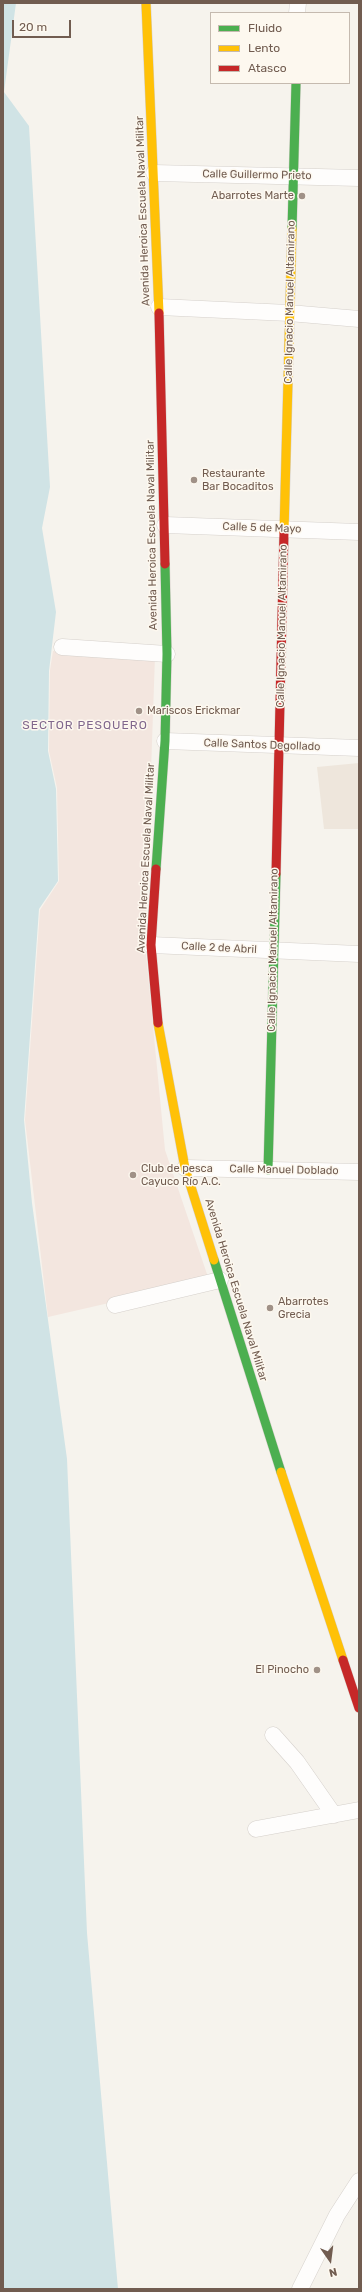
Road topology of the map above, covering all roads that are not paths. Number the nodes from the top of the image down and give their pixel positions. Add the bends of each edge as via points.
1 (146, 3) edge
2 (296, 84) edge
3 (154, 173) junction
4 (293, 176) junction
5 (359, 178) edge
6 (159, 307) junction
7 (289, 313) junction
8 (359, 319) edge
9 (165, 525) junction
10 (284, 529) junction
11 (359, 532) edge
12 (62, 646) dead end
13 (167, 654) junction
14 (165, 741) junction
15 (278, 745) junction
16 (359, 748) edge
17 (151, 945) junction
18 (273, 950) junction
19 (359, 954) edge
20 (185, 1168) junction
21 (268, 1170) junction
22 (359, 1172) edge
23 (220, 1280) junction
24 (115, 1305) dead end
25 (359, 1708) edge
26 (273, 1735) dead end
27 (359, 1810) edge
28 (334, 1814) junction
29 (256, 1829) dead end
30 (359, 2181) edge
31 (300, 2289) edge

1 - 3 street, Avenida Heroica Escuela Naval Militar
2 - 4 street, Calle Ignacio Manuel Altamirano
3 - 4 street, Calle Guillermo Prieto
3 - 6 street, Avenida Heroica Escuela Naval Militar
4 - 5 street, Calle Guillermo Prieto
4 - 7 street, Calle Ignacio Manuel Altamirano
6 - 7 street
6 - 9 street, Avenida Heroica Escuela Naval Militar
7 - 8 street
7 - 10 street, Calle Ignacio Manuel Altamirano
9 - 10 street, Calle 5 de Mayo
9 - 13 street, Avenida Heroica Escuela Naval Militar
10 - 11 street, Calle 5 de Mayo
10 - 15 street, Calle Ignacio Manuel Altamirano
12 - 13 street
13 - 14 street, Avenida Heroica Escuela Naval Militar
14 - 15 street, Calle Santos Degollado
14 - 17 street, Avenida Heroica Escuela Naval Militar
15 - 16 street, Calle Santos Degollado
15 - 18 street, Calle Ignacio Manuel Altamirano
17 - 18 street, Calle 2 de Abril
17 - 20 street, Avenida Heroica Escuela Naval Militar via 159,1029
18 - 19 street, Calle 2 de Abril
18 - 21 street, Calle Ignacio Manuel Altamirano
20 - 21 street, Calle Manuel Doblado
20 - 23 street, Avenida Heroica Escuela Naval Militar
21 - 22 street, Calle Manuel Doblado
23 - 24 street
23 - 25 street, Avenida Heroica Escuela Naval Militar
26 - 28 street via 297,1762
27 - 28 street
28 - 29 street
30 - 31 street via 337,2215

